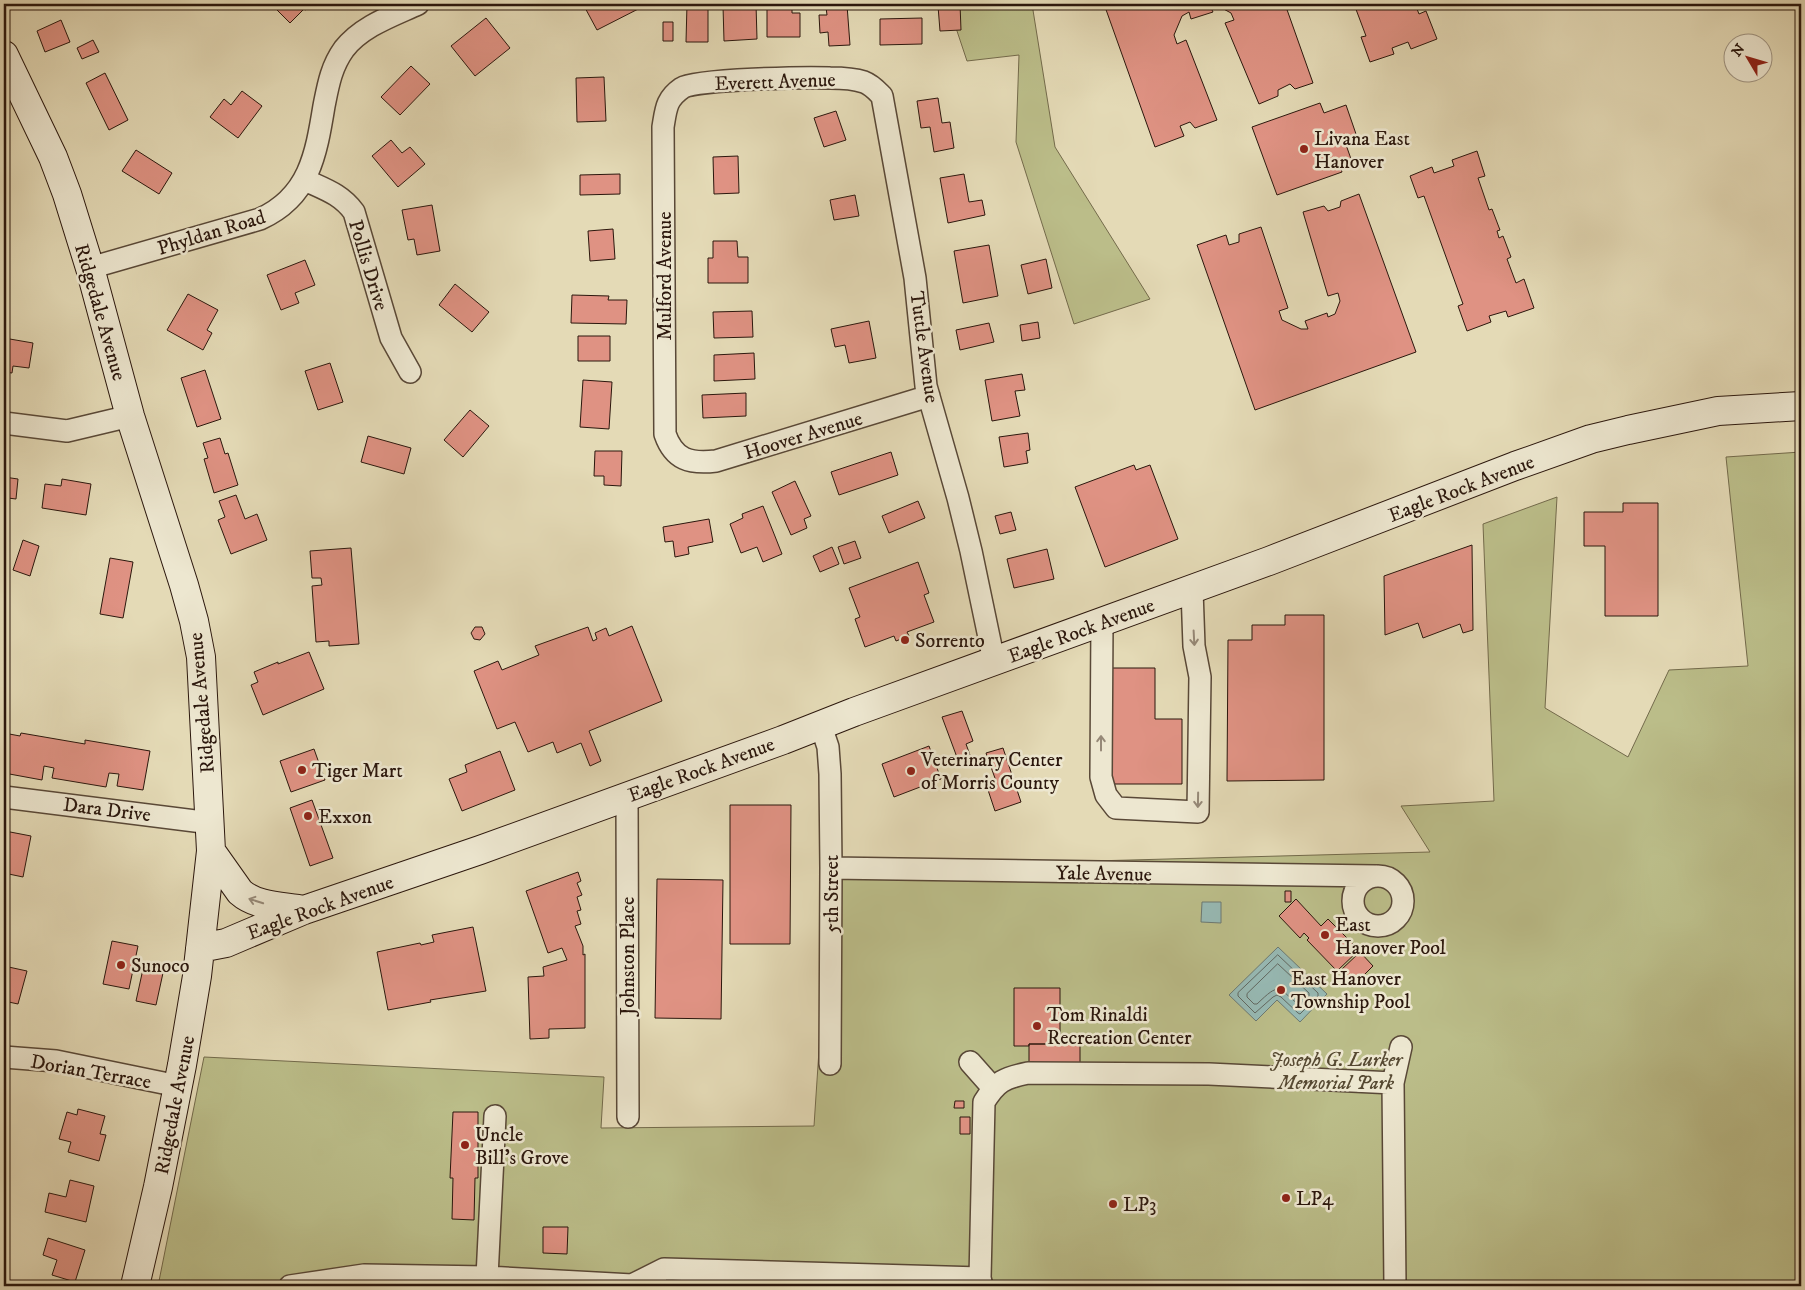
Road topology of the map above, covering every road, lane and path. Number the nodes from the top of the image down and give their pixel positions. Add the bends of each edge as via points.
1 (418, 4) edge
2 (4, 55) edge
3 (877, 91) joint
4 (673, 96) joint
5 (304, 180) junction
6 (90, 268) junction
7 (410, 372) dead end
8 (929, 396) junction
9 (1801, 406) edge
10 (130, 416) junction
11 (4, 423) edge
12 (677, 455) joint
13 (1192, 590) junction
14 (1102, 622) junction
15 (994, 661) junction
16 (820, 726) junction
17 (4, 796) edge
18 (627, 796) junction
19 (211, 823) junction
20 (211, 851) junction
21 (831, 868) junction
22 (1376, 876) dead end
23 (304, 910) junction
24 (200, 948) junction
25 (1401, 1047) dead end
26 (4, 1057) edge
27 (970, 1062) dead end
28 (830, 1064) dead end
29 (1393, 1082) junction
30 (178, 1086) junction
31 (993, 1088) junction
32 (495, 1116) dead end
33 (628, 1117) dead end
34 (488, 1277) junction
35 (981, 1282) edge
36 (135, 1286) edge
37 (290, 1286) edge
38 (1395, 1286) edge

1 - 5 street, Phyldan Road via 372,25 352,40 338,59 328,82 315,158
2 - 6 main road, Ridgedale Avenue via 53,157
3 - 4 street, Everett Avenue via 863,82 832,78 696,84 684,87
3 - 8 street, Tuttle Avenue via 882,96 915,278
4 - 12 street, Mulford Avenue via 667,104 663,127 665,434
5 - 6 street, Phyldan Road via 290,200 260,219
5 - 7 street, Pollis Drive via 337,194 354,212 391,338
6 - 10 main road, Ridgedale Avenue
8 - 12 street, Hoover Avenue via 716,461 700,463
8 - 15 street, Tuttle Avenue via 967,533
9 - 13 main road, Eagle Rock Avenue via 1718,411 1590,439
10 - 11 street via 67,431
10 - 19 main road, Ridgedale Avenue via 194,621 203,677
13 - 14 main road, Eagle Rock Avenue
13 -> 14 street via 1194,646 1200,677 1198,812 1116,808 1106,796 1101,777
14 - 15 main road, Eagle Rock Avenue
15 - 16 main road, Eagle Rock Avenue
16 - 18 main road, Eagle Rock Avenue
16 - 21 street, 5th Street via 828,748
17 - 19 street, Dara Drive
18 - 23 main road, Eagle Rock Avenue
18 - 33 street, Johnston Place
19 - 20 main road, Ridgedale Avenue
23 -> 20 main road via 246,897
20 - 24 main road, Ridgedale Avenue
21 - 22 street, Yale Avenue
21 - 28 street, 5th Street
23 - 24 main road, Eagle Rock Avenue via 226,943
24 - 30 main road, Ridgedale Avenue
25 - 29 street
26 - 30 street, Dorian Terrace via 56,1061
27 - 31 street
29 - 31 street via 1209,1074 1028,1073 1009,1077
29 - 38 street
30 - 36 main road, Ridgedale Avenue
31 - 35 street via 984,1102
32 - 34 street
34 - 35 street via 632,1285 664,1269
34 - 37 street via 364,1275

